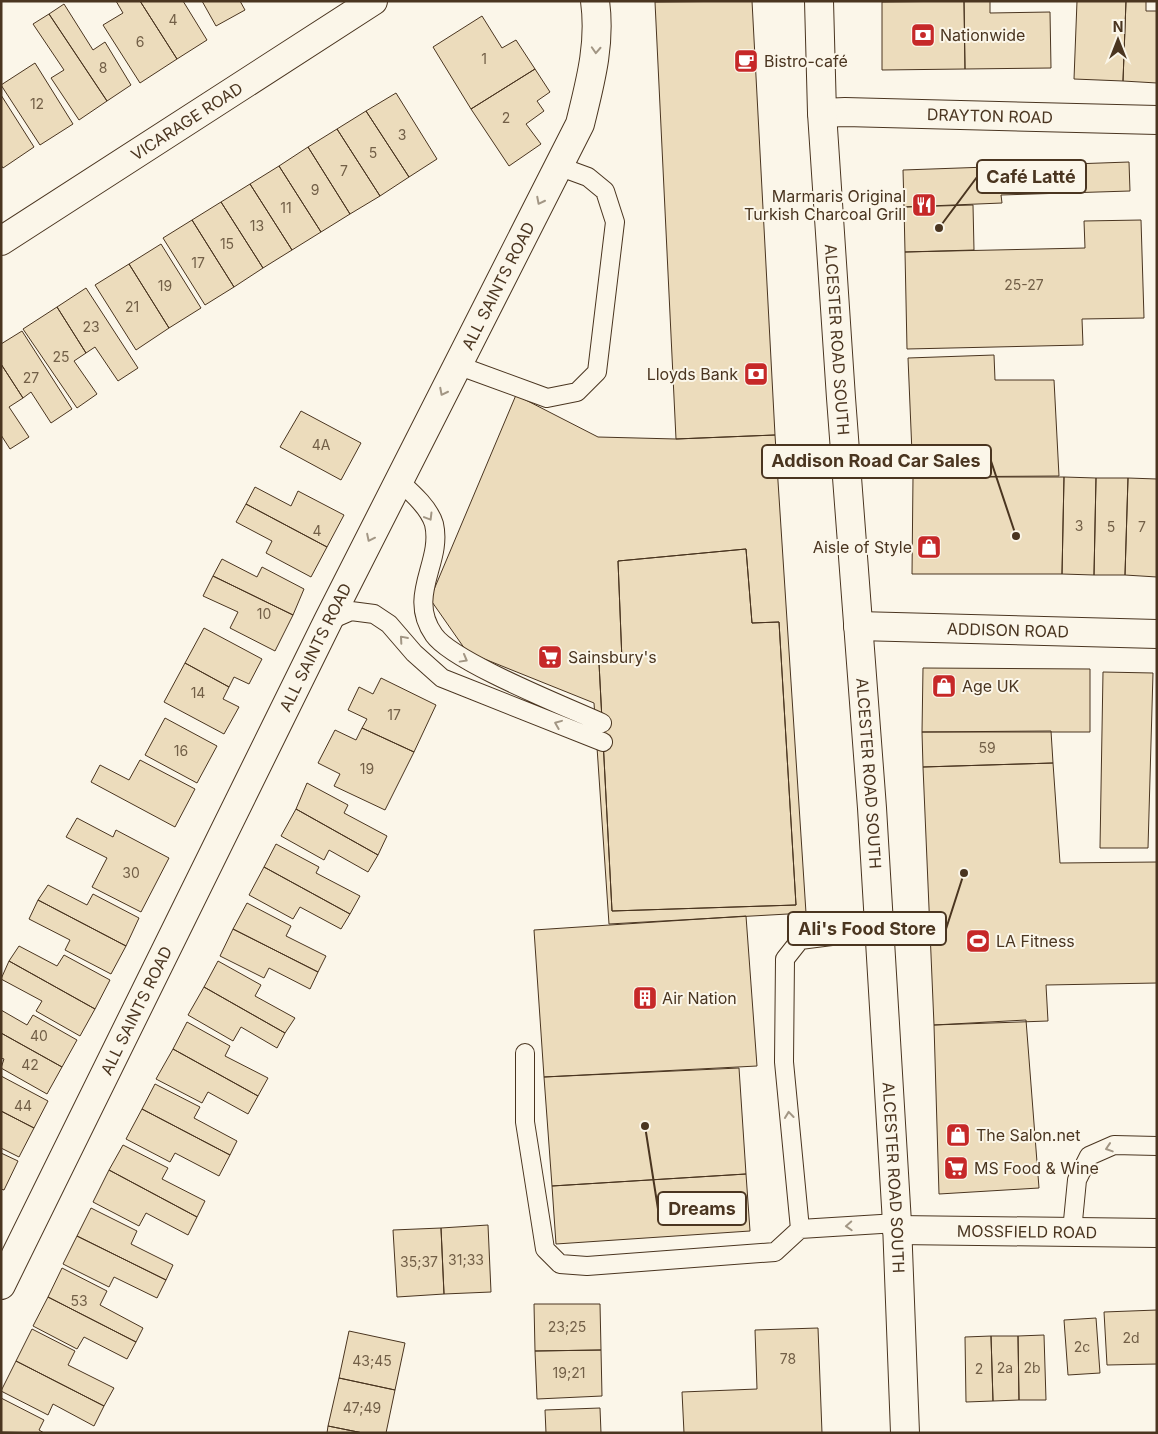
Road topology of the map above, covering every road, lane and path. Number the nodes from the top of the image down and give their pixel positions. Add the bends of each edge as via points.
1 (373, 1) edge
2 (595, 1) edge
3 (819, 1) edge
4 (822, 114) junction
5 (1157, 120) edge
6 (558, 166) junction
7 (1, 241) edge
8 (457, 365) junction
9 (398, 480) junction
10 (328, 621) junction
11 (858, 626) junction
12 (1157, 634) edge
13 (602, 723) dead end
14 (603, 742) dead end
15 (879, 930) junction
16 (525, 1053) dead end
17 (1157, 1146) edge
18 (897, 1227) junction
19 (800, 1229) junction
20 (1072, 1231) junction
21 (1157, 1233) edge
22 (1, 1285) edge
23 (904, 1433) edge

1 - 7 main road, VICARAGE ROAD
2 -> 6 main road, ALL SAINTS ROAD via 598,18 595,66 580,124
3 - 4 main road, ALCESTER ROAD SOUTH
4 - 5 main road, DRAYTON ROAD
4 - 11 main road, ALCESTER ROAD SOUTH
6 -> 8 main road, ALL SAINTS ROAD
6 - 8 lane via 588,177 604,191 615,222 597,372 578,392 547,398
8 -> 9 main road, ALL SAINTS ROAD
9 -> 10 main road, ALL SAINTS ROAD
9 -> 13 lane via 418,499 434,523 435,547 423,594 424,613 434,635 450,651
14 -> 10 lane via 442,678 374,614 351,611
10 - 22 main road, ALL SAINTS ROAD
11 - 12 main road, ADDISON ROAD
11 - 15 main road, ALCESTER ROAD SOUTH
15 - 18 main road, ALCESTER ROAD SOUTH
19 -> 15 lane via 784,1062 785,959 800,940
16 - 19 lane via 525,1122 545,1249 560,1264 586,1266 775,1252
17 -> 20 lane via 1114,1146 1089,1156 1077,1180
18 -> 19 lane
18 - 20 main road, MOSSFIELD ROAD
18 - 23 main road, ALCESTER ROAD SOUTH
20 - 21 main road, MOSSFIELD ROAD

